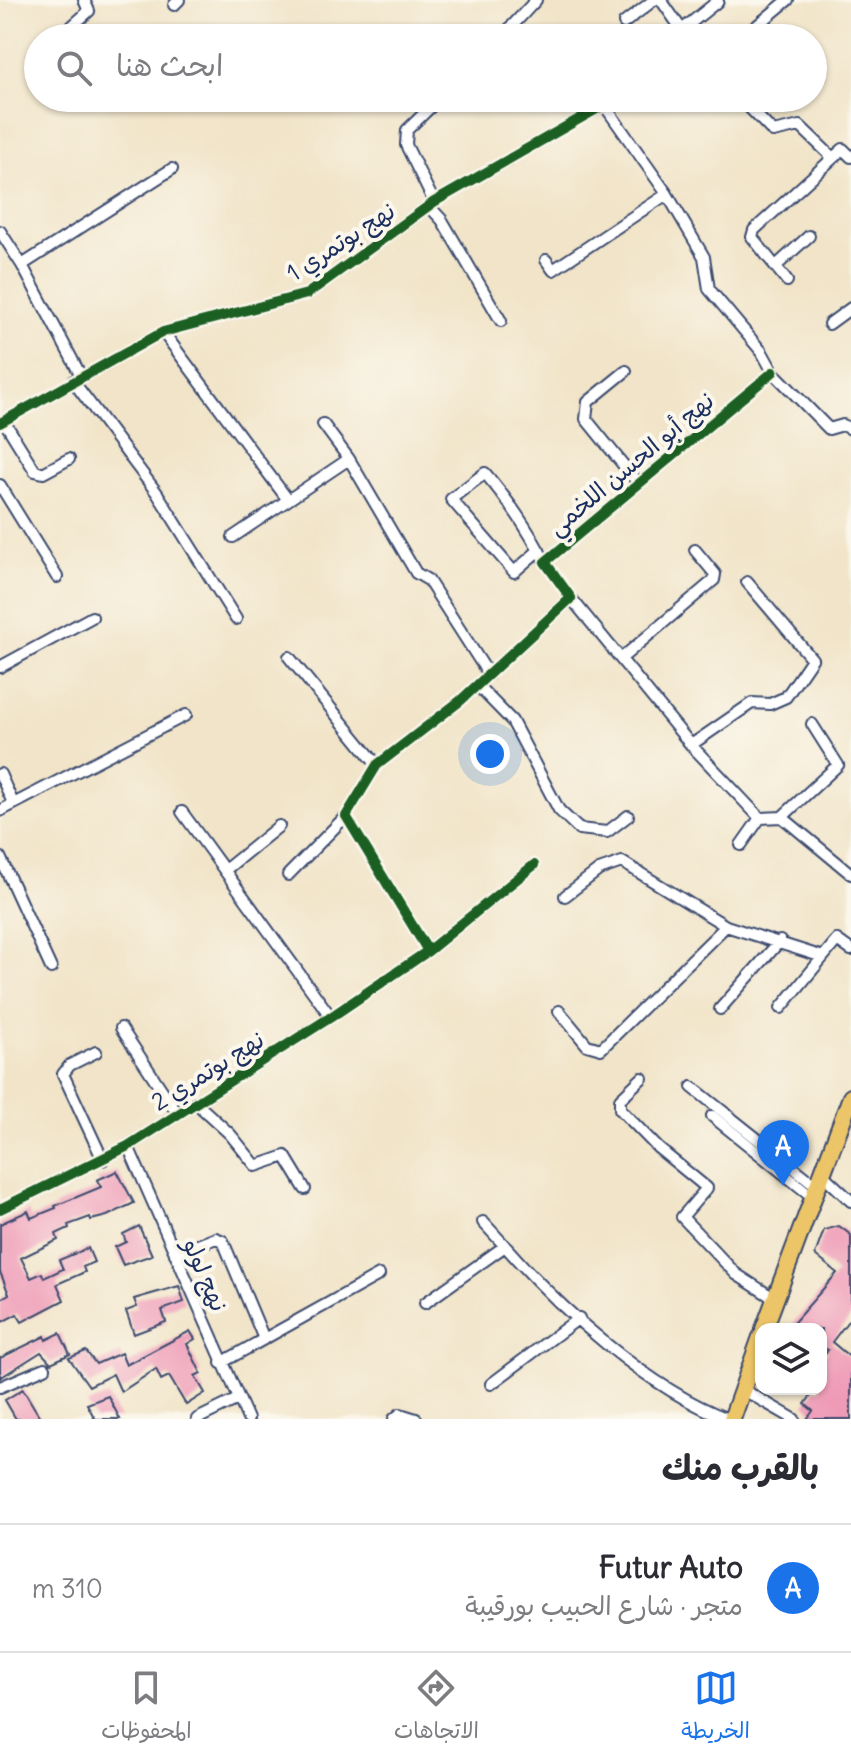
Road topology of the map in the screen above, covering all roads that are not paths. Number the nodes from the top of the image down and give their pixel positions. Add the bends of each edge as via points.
1 (84, 0) edge
2 (536, 0) edge
3 (654, 0) edge
4 (661, 0) edge
5 (788, 0) edge
6 (718, 1) edge
7 (624, 23) dead end
8 (74, 24) edge
9 (514, 24) edge
10 (672, 24) edge
11 (689, 24) edge
12 (759, 24) edge
13 (426, 112) edge
14 (594, 112) edge
15 (609, 112) edge
16 (753, 112) edge
17 (851, 157) edge
18 (833, 158) junction
19 (172, 169) dead end
20 (667, 194) junction
21 (432, 204) junction
22 (0, 231) edge
23 (809, 236) dead end
24 (546, 260) dead end
25 (22, 265) junction
26 (775, 267) junction
27 (787, 281) dead end
28 (851, 308) edge
29 (501, 321) dead end
30 (829, 324) dead end
31 (163, 332) junction
32 (626, 371) dead end
33 (773, 372) junction
34 (77, 378) junction
35 (2, 422) edge
36 (323, 424) dead end
37 (851, 429) edge
38 (69, 459) dead end
39 (349, 459) junction
40 (638, 483) junction
41 (0, 485) edge
42 (288, 500) junction
43 (233, 537) dead end
44 (539, 550) junction
45 (695, 550) dead end
46 (545, 562) junction
47 (57, 577) dead end
48 (747, 582) dead end
49 (571, 598) junction
50 (92, 617) dead end
51 (236, 619) dead end
52 (289, 657) dead end
53 (623, 657) junction
54 (0, 667) edge
55 (489, 675) junction
56 (477, 685) junction
57 (186, 715) dead end
58 (812, 724) dead end
59 (691, 745) junction
60 (377, 765) junction
61 (0, 774) edge
62 (13, 803) junction
63 (0, 811) edge
64 (182, 812) dead end
65 (346, 816) junction
66 (628, 816) dead end
67 (782, 817) junction
68 (760, 818) junction
69 (279, 826) dead end
70 (741, 845) dead end
71 (0, 857) edge
72 (534, 865) dead end
73 (225, 870) junction
74 (851, 874) edge
75 (288, 875) dead end
76 (565, 896) dead end
77 (726, 926) junction
78 (780, 941) junction
79 (851, 950) edge
80 (428, 951) junction
81 (823, 957) junction
82 (51, 968) dead end
83 (781, 1008) dead end
84 (720, 1009) dead end
85 (559, 1011) dead end
86 (331, 1017) junction
87 (121, 1028) dead end
88 (96, 1052) dead end
89 (642, 1078) dead end
90 (692, 1087) dead end
91 (851, 1097) edge
92 (195, 1102) junction
93 (177, 1113) junction
94 (712, 1116) dead end
95 (128, 1146) junction
96 (103, 1160) junction
97 (818, 1187) junction
98 (305, 1189) dead end
99 (851, 1201) edge
100 (0, 1209) edge
101 (483, 1222) dead end
102 (505, 1246) junction
103 (175, 1254) junction
104 (379, 1275) dead end
105 (775, 1299) junction
106 (425, 1303) dead end
107 (579, 1318) junction
108 (766, 1323) edge
109 (264, 1339) junction
110 (755, 1353) edge
111 (221, 1363) junction
112 (45, 1368) dead end
113 (491, 1384) dead end
114 (0, 1387) edge
115 (742, 1389) junction
116 (238, 1399) junction
117 (197, 1419) edge
118 (248, 1419) edge
119 (394, 1419) edge
120 (416, 1419) edge
121 (730, 1419) edge
122 (794, 1419) edge

1 - 8 street via 89,11
2 - 9 street
3 - 7 street
4 - 10 street
5 - 12 street
6 - 11 street
13 - 21 street via 407,130 406,145
14 - 21 street, نهج بوتمري 1
15 - 20 street
16 - 18 street via 773,132 800,126
17 - 18 street via 843,149
18 - 26 street via 754,230 752,237
19 - 25 street
20 - 24 street via 553,270
20 - 33 street via 704,257 709,289
21 - 29 street
21 - 31 street, نهج بوتمري 1 via 307,294
22 - 25 street
23 - 26 street
25 - 34 street
26 - 27 street
28 - 30 street
31 - 34 street, نهج بوتمري 1
31 - 42 street
32 - 40 street via 588,402 586,419
33 - 37 street via 829,429
33 - 40 street, نهج أبو الحسن اللخمي
34 - 35 street, نهج بوتمري 1
34 - 51 street
35 - 38 street via 35,471 43,473
36 - 39 street
39 - 42 street
39 - 55 street via 416,573 428,580
40 - 46 street, نهج أبو الحسن اللخمي
41 - 47 street
42 - 43 street
44 - 44 street via 523,517 485,473 451,499 514,572
44 - 46 street
45 - 53 street via 715,574 714,580
46 - 49 street, نهج أبو الحسن اللخمي
48 - 59 street via 812,659 786,697 770,704 752,703
49 - 53 street, نهج أبو الحسن اللخمي
49 - 55 street
50 - 54 street
52 - 60 street
53 - 59 street, نهج أبو الحسن اللخمي
55 - 56 street
56 - 60 street
56 - 66 street via 512,721 559,810 579,829 607,832
57 - 62 street
58 - 67 street via 838,765
59 - 68 street, نهج أبو الحسن اللخمي
60 - 65 street
61 - 62 street
62 - 63 street
64 - 73 street
65 - 75 street
65 - 80 street
67 - 68 street
67 - 74 street
68 - 70 street
69 - 73 street
71 - 82 street
72 - 80 street, نهج بوتمري 2
73 - 86 street
76 - 77 street via 599,870 622,862
77 - 78 street
77 - 85 street via 601,1049 587,1045
78 - 81 street
78 - 84 street
79 - 81 street via 837,940
80 - 86 street, نهج بوتمري 2
81 - 83 street
86 - 92 street, نهج بوتمري 2
87 - 93 street
88 - 96 street via 63,1074
89 - 105 street via 620,1099 620,1109 707,1188 682,1217 736,1274
90 - 97 street
91 - 97 main road
92 - 93 street, نهج بوتمري 2
92 - 98 street via 256,1166 285,1156
93 - 95 street, نهج بوتمري 2
94 - 97 street
95 - 96 street, نهج بوتمري 2
95 - 103 street, نهج لولو
96 - 100 street, نهج بوتمري 2
97 - 99 street
97 - 105 main road
101 - 102 street
102 - 106 street
102 - 107 street via 536,1282
103 - 109 street via 216,1238 223,1241
103 - 111 street, نهج لولو
104 - 109 street
105 - 108 main road
107 - 113 street
107 - 121 street via 618,1353 700,1409
109 - 111 street
110 - 115 main road
111 - 116 street, نهج لولو
112 - 114 street
115 - 121 main road
115 - 122 street
116 - 117 street
116 - 118 street, نهج لولو
119 - 120 street via 400,1414

